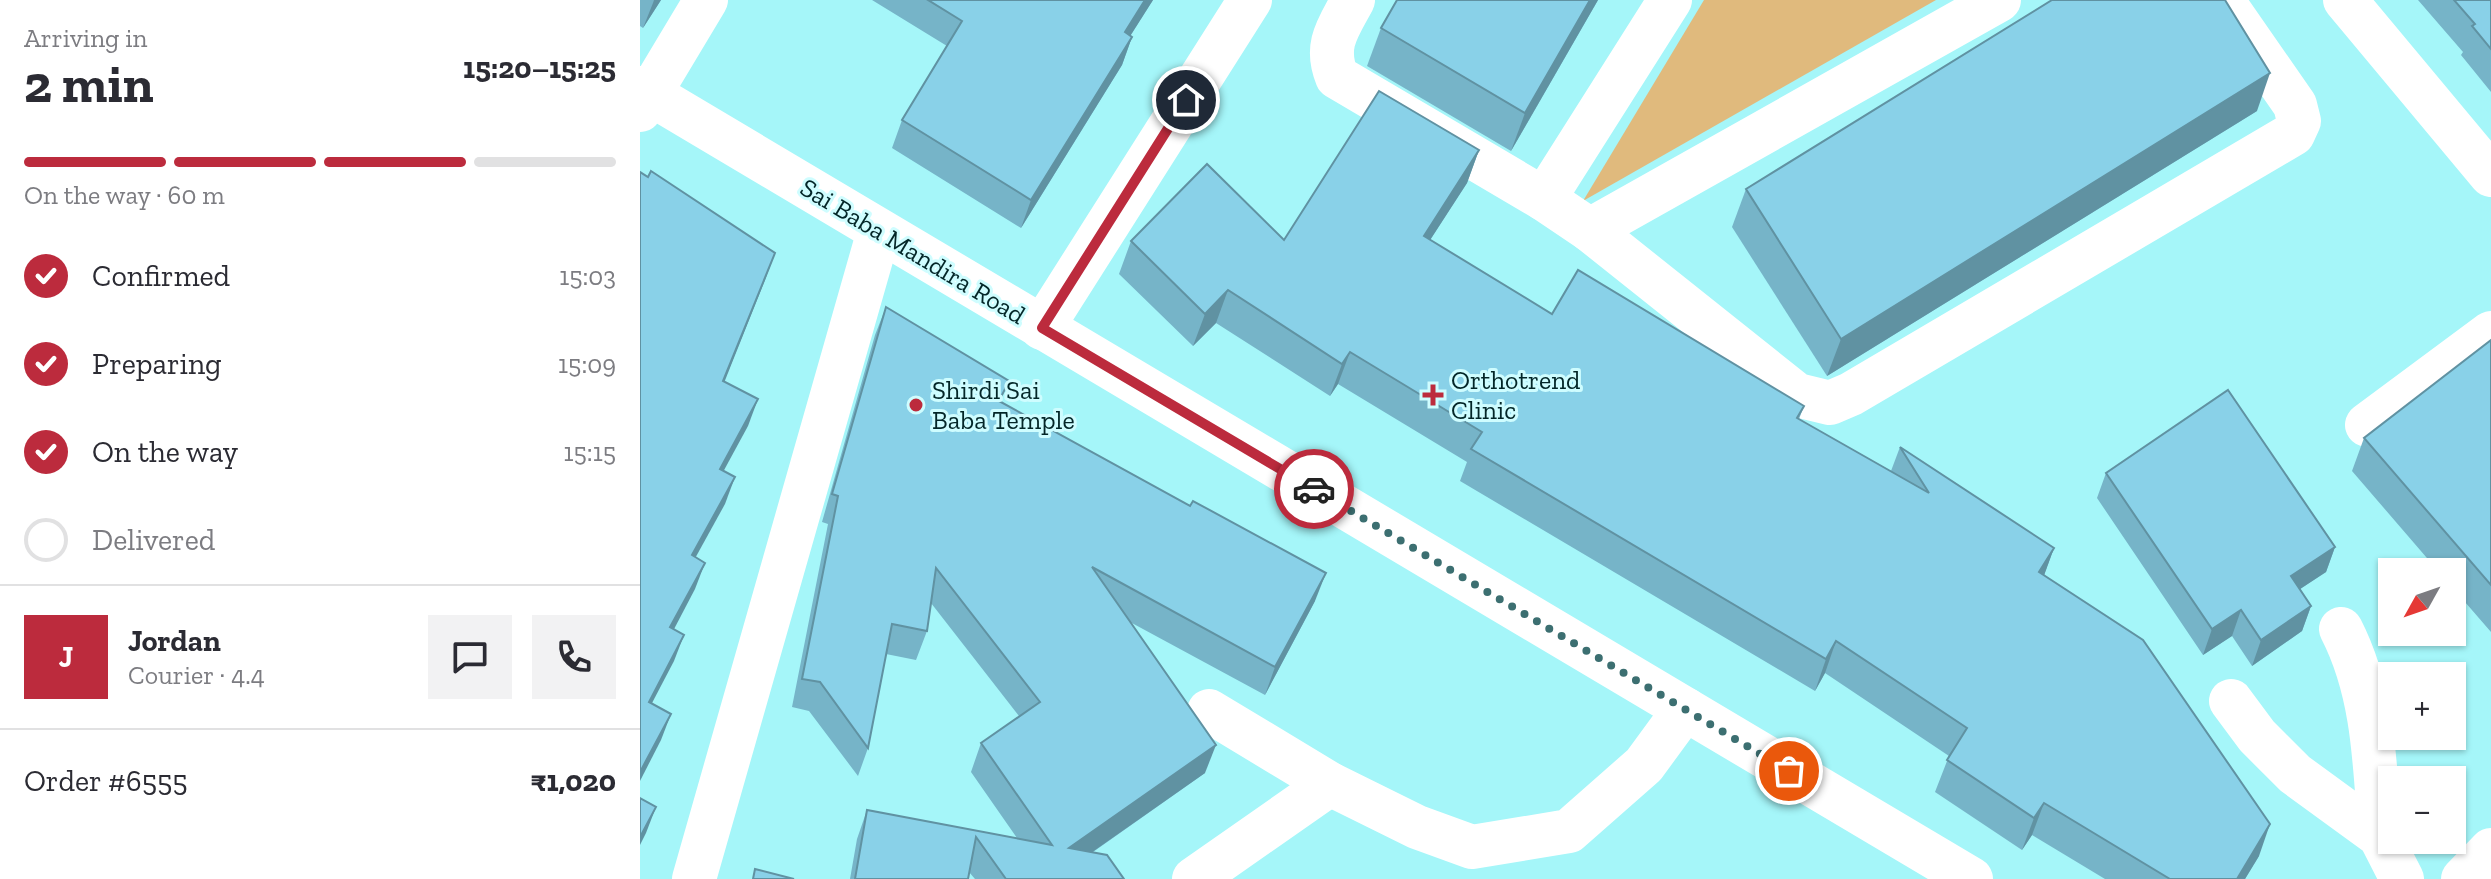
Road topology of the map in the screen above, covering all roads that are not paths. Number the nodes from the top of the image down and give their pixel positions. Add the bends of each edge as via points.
1 (706, 0) edge
2 (1250, 0) edge
3 (1353, 0) edge
4 (1670, 0) edge
5 (1999, 0) edge
6 (2222, 0) edge
7 (2345, 0) edge
8 (643, 97) edge
9 (2491, 175) edge
10 (1544, 199) junction
11 (1590, 230) junction
12 (879, 231) junction
13 (1042, 328) junction
14 (2491, 333) edge
15 (2367, 425) dead end
16 (2341, 629) dead end
17 (2231, 701) dead end
18 (1685, 709) junction
19 (1209, 711) dead end
20 (1330, 784) junction
21 (2378, 812) edge
22 (2378, 835) edge
23 (2491, 850) edge
24 (2389, 854) edge
25 (694, 879) edge
26 (1194, 879) edge
27 (1971, 879) edge
28 (2402, 879) edge
29 (2463, 879) edge

1 - 8 street
2 - 13 street
3 - 10 street via 1331,42 1337,77
4 - 10 street
5 - 11 street
6 - 11 street via 2295,105 2299,121 2293,134 1830,403 1797,395
7 - 9 street
8 - 12 street, Sai Baba Mandira Road
10 - 11 street
12 - 13 street, Sai Baba Mandira Road
12 - 25 street
13 - 18 street, Sai Baba Mandira Road
14 - 15 street
16 - 21 street via 2358,662 2371,728
17 - 22 street via 2295,774
18 - 20 street via 1644,765 1569,831 1472,847 1417,827
18 - 27 street, Sai Baba Mandira Road
19 - 20 street
20 - 26 street
23 - 29 street
24 - 28 street

